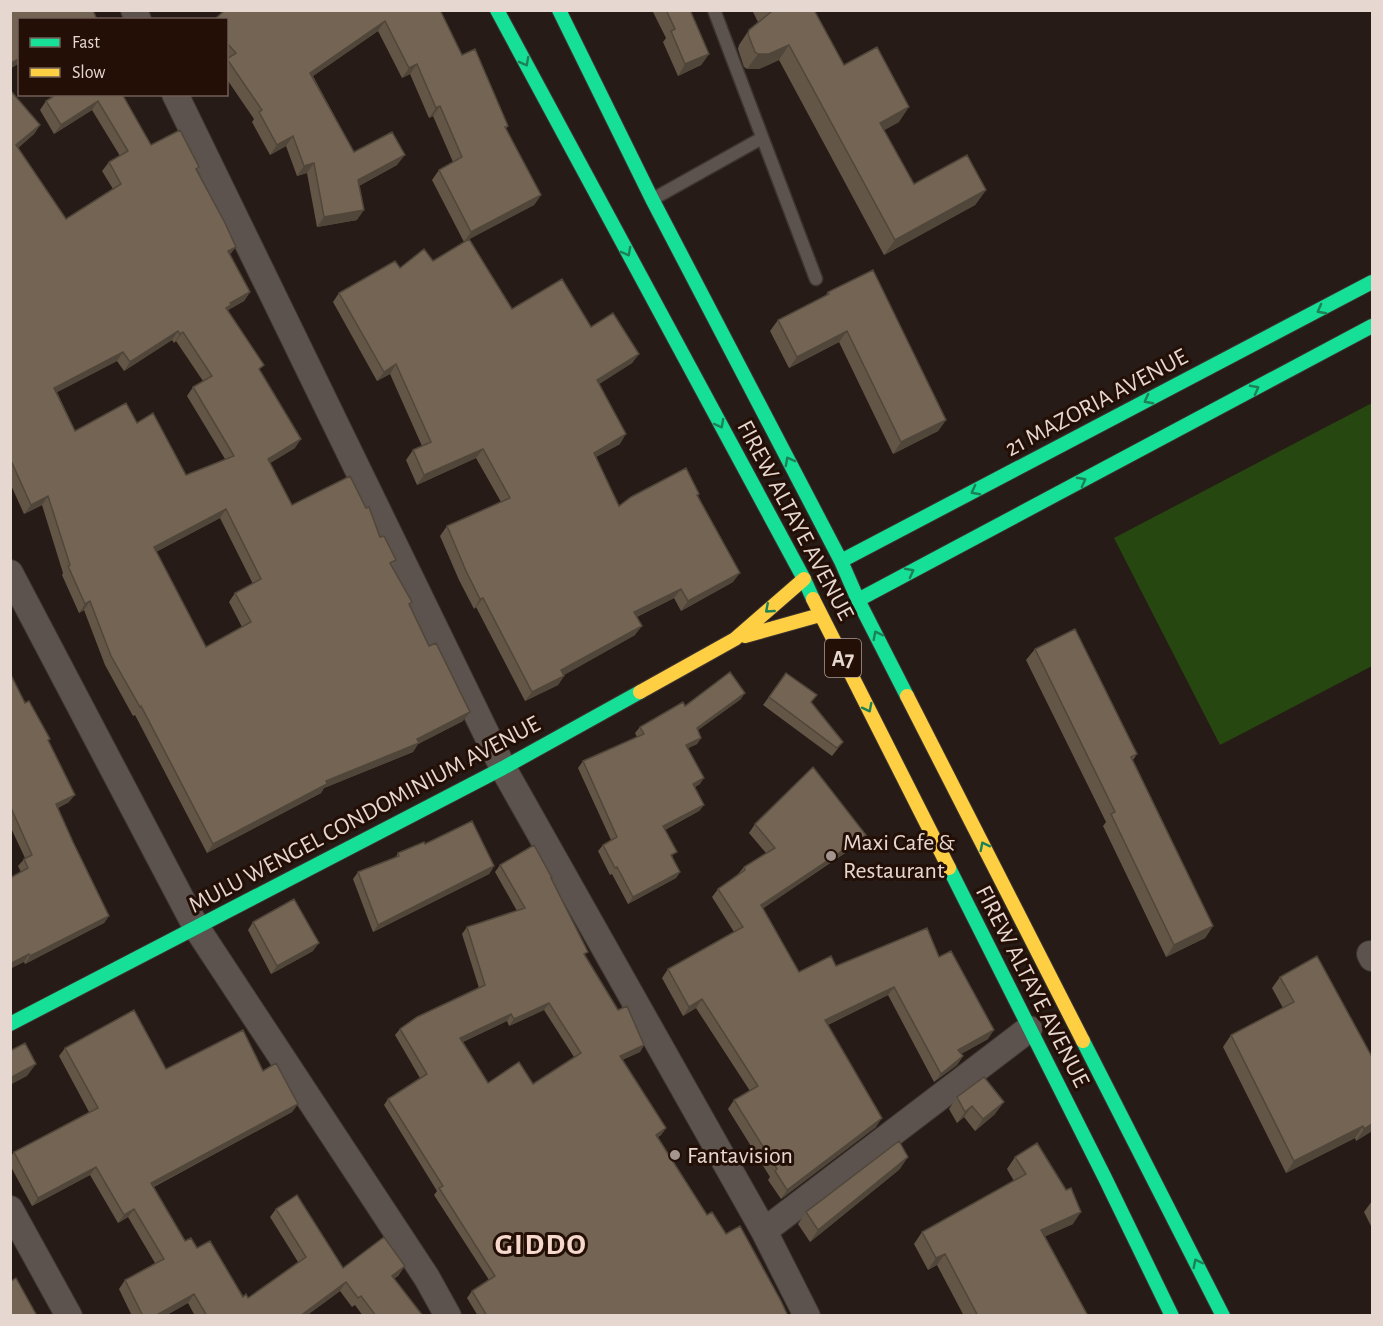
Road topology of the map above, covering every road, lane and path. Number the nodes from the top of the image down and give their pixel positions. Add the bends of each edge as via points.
1 (497, 10) edge
2 (559, 10) edge
3 (714, 10) edge
4 (176, 96) edge
5 (762, 138) junction
6 (648, 202) junction
7 (628, 215) dead end
8 (612, 226) junction
9 (816, 279) dead end
10 (1372, 282) edge
11 (1372, 327) edge
12 (836, 563) junction
13 (10, 573) edge
14 (808, 577) junction
15 (854, 602) junction
16 (825, 613) junction
17 (735, 639) junction
18 (503, 768) junction
19 (196, 927) junction
20 (10, 1024) edge
21 (1034, 1027) junction
22 (10, 1209) edge
23 (764, 1231) junction
24 (69, 1316) edge
25 (448, 1316) edge
26 (807, 1316) edge
27 (1172, 1316) edge
28 (1223, 1316) edge

1 -> 8 main road, FIREW ALTAYE AVENUE / A7
2 - 6 main road, FIREW ALTAYE AVENUE / A7
3 - 5 lane
4 - 18 street
5 - 6 lane
5 - 9 lane
12 -> 6 main road, FIREW ALTAYE AVENUE / A7
7 - 8 main road
8 -> 14 main road, FIREW ALTAYE AVENUE / A7
10 -> 12 main road, 21 MAZORIA AVENUE
15 -> 11 main road
12 - 15 main road, FIREW ALTAYE AVENUE / A7
13 - 19 street
14 - 16 main road, FIREW ALTAYE AVENUE / A7
14 -> 17 main road
28 -> 15 main road, FIREW ALTAYE AVENUE / A7
16 - 17 main road
16 -> 21 main road, FIREW ALTAYE AVENUE / A7 via 822,616
17 - 18 main road, MULU WENGEL CONDOMINIUM AVENUE
18 - 19 main road, MULU WENGEL CONDOMINIUM AVENUE
18 - 23 street
19 - 20 main road, MULU WENGEL CONDOMINIUM AVENUE
19 - 25 street via 427,1278
21 - 23 street
21 - 27 main road, FIREW ALTAYE AVENUE / A7
22 - 24 street
23 - 26 street

